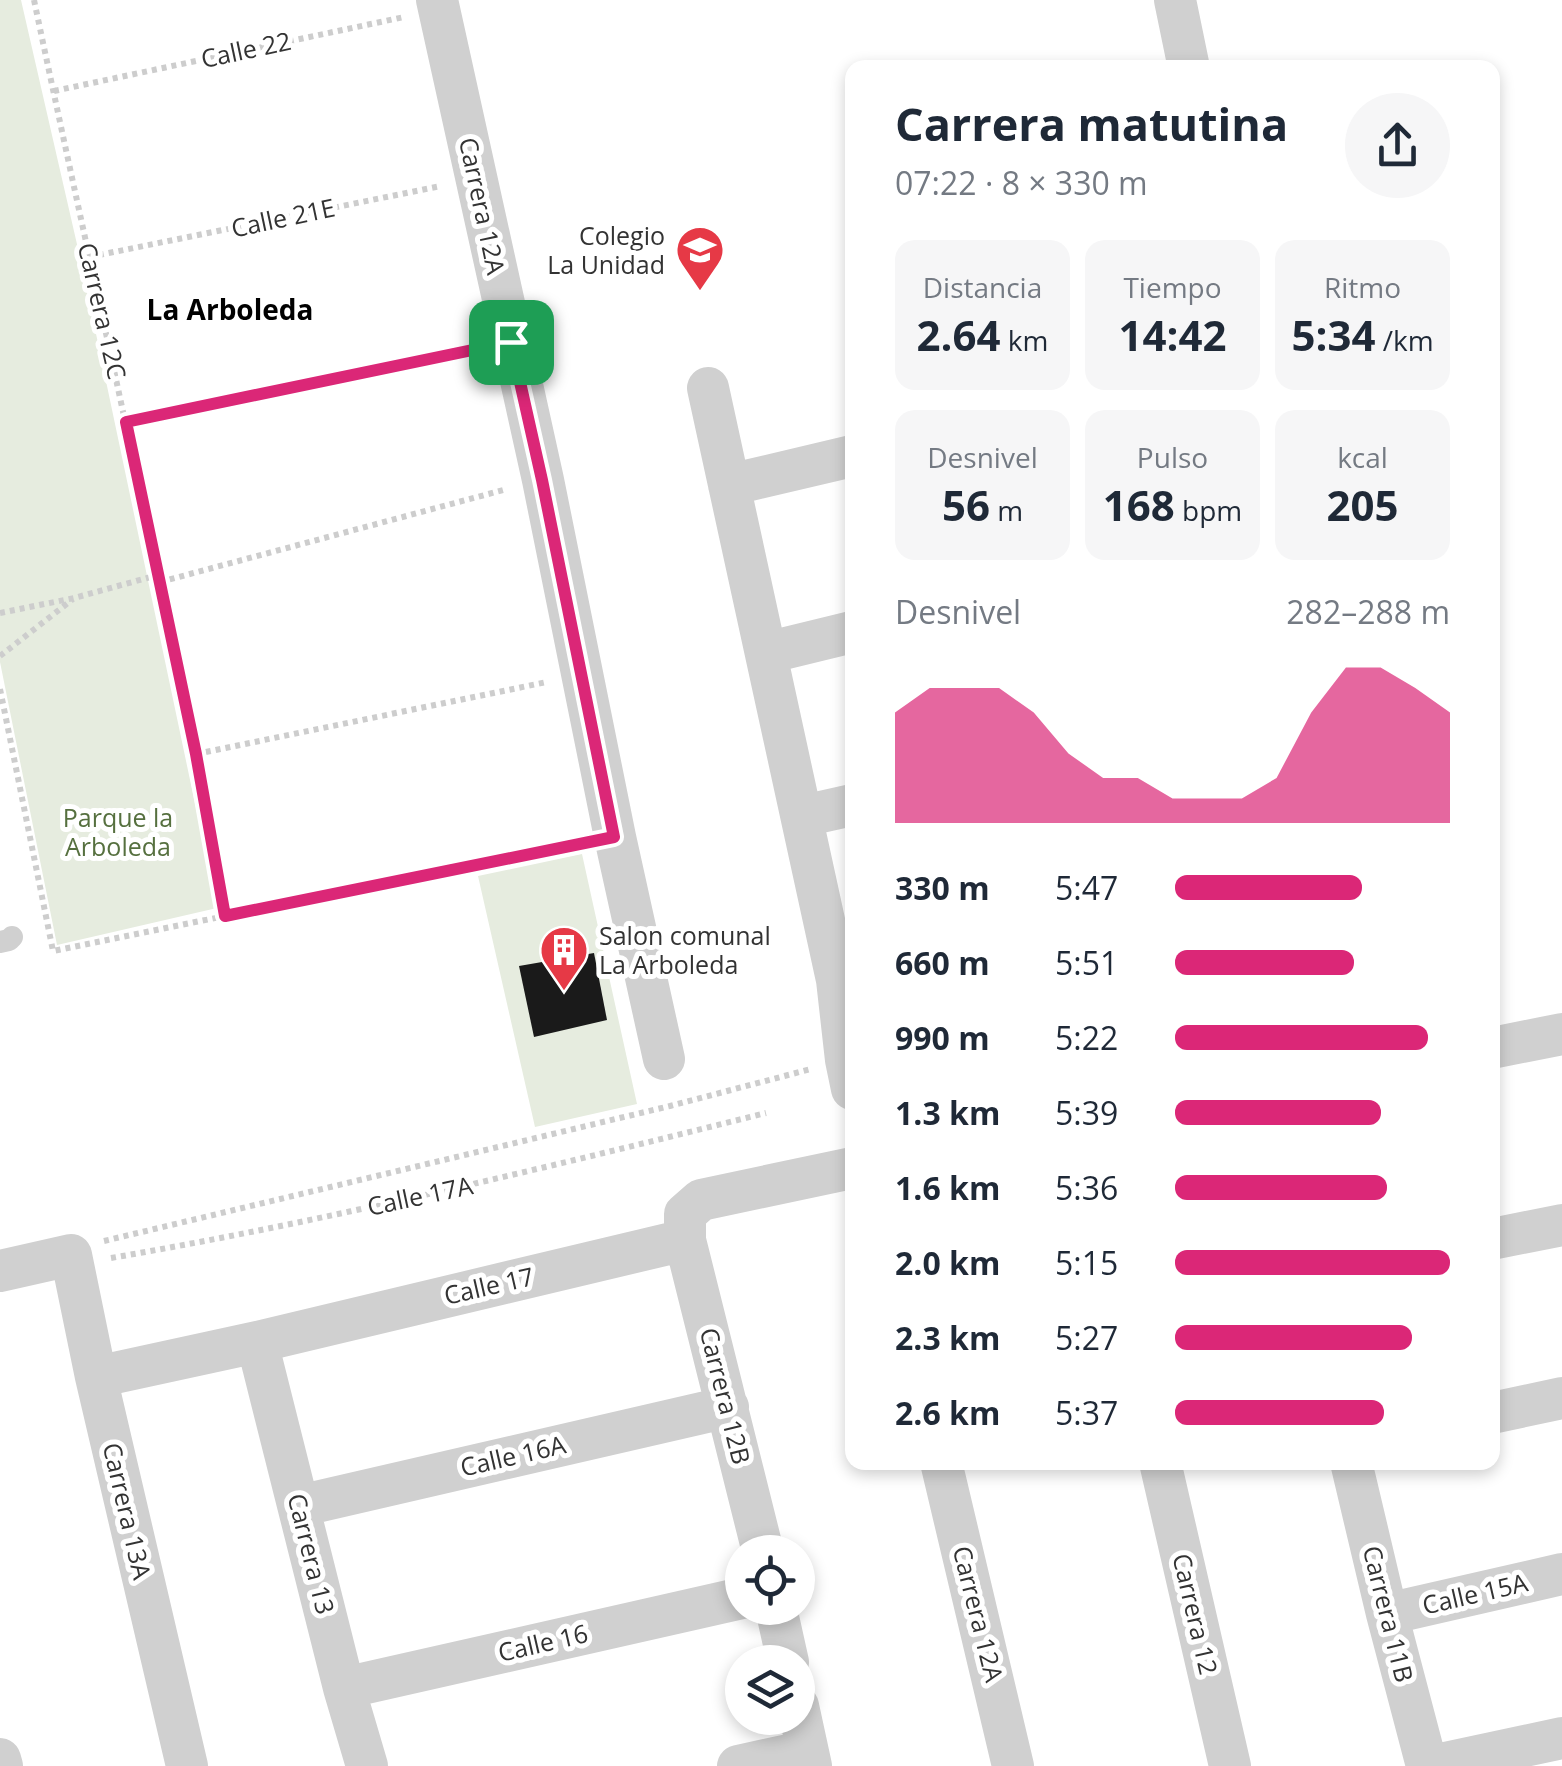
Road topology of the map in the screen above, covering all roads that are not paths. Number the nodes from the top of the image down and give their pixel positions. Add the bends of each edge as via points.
1 (1174, 0) edge
2 (438, 5) edge
3 (1186, 60) edge
4 (708, 388) dead end
5 (845, 458) edge
6 (728, 485) junction
7 (845, 634) edge
8 (766, 653) junction
9 (845, 806) edge
10 (803, 816) junction
11 (845, 979) edge
12 (1562, 1034) edge
13 (1500, 1046) edge
14 (664, 1058) dead end
15 (845, 1169) edge
16 (1562, 1225) edge
17 (1500, 1238) edge
18 (686, 1240) junction
19 (0, 1271) edge
20 (257, 1342) junction
21 (96, 1377) junction
22 (1562, 1398) edge
23 (728, 1407) junction
24 (1500, 1411) edge
25 (943, 1470) edge
26 (1162, 1470) edge
27 (1353, 1470) edge
28 (298, 1506) junction
29 (759, 1535) edge
30 (1562, 1574) edge
31 (725, 1602) edge
32 (1387, 1614) junction
33 (344, 1688) junction
34 (1562, 1738) edge
35 (809, 1759) edge
36 (187, 1766) edge
37 (366, 1766) edge
38 (738, 1766) edge
39 (1013, 1766) edge
40 (1230, 1766) edge
41 (1429, 1766) edge

1 - 3 street
2 - 14 street, Carrera 12A
4 - 6 street
5 - 6 street
6 - 8 street
7 - 8 street
8 - 10 street
9 - 10 street
10 - 11 street
12 - 13 street
15 - 18 street via 701,1200 685,1214
16 - 17 street
18 - 20 street, Calle 17
18 - 23 street, Carrera 12B
19 - 21 street, Carrera 13A via 69,1242
20 - 21 street, Calle 17
20 - 28 street, Carrera 13
21 - 36 street, Carrera 13A
22 - 24 street
23 - 28 street, Calle 16A
23 - 29 street, Carrera 12B
25 - 39 street, Carrera 12A
26 - 40 street, Carrera 12
27 - 32 street, Carrera 11B
28 - 33 street, Carrera 13
30 - 32 street, Calle 15A
31 - 33 street, Calle 16
32 - 41 street, Carrera 11B
33 - 37 street, Carrera 13
34 - 41 street
35 - 38 street

